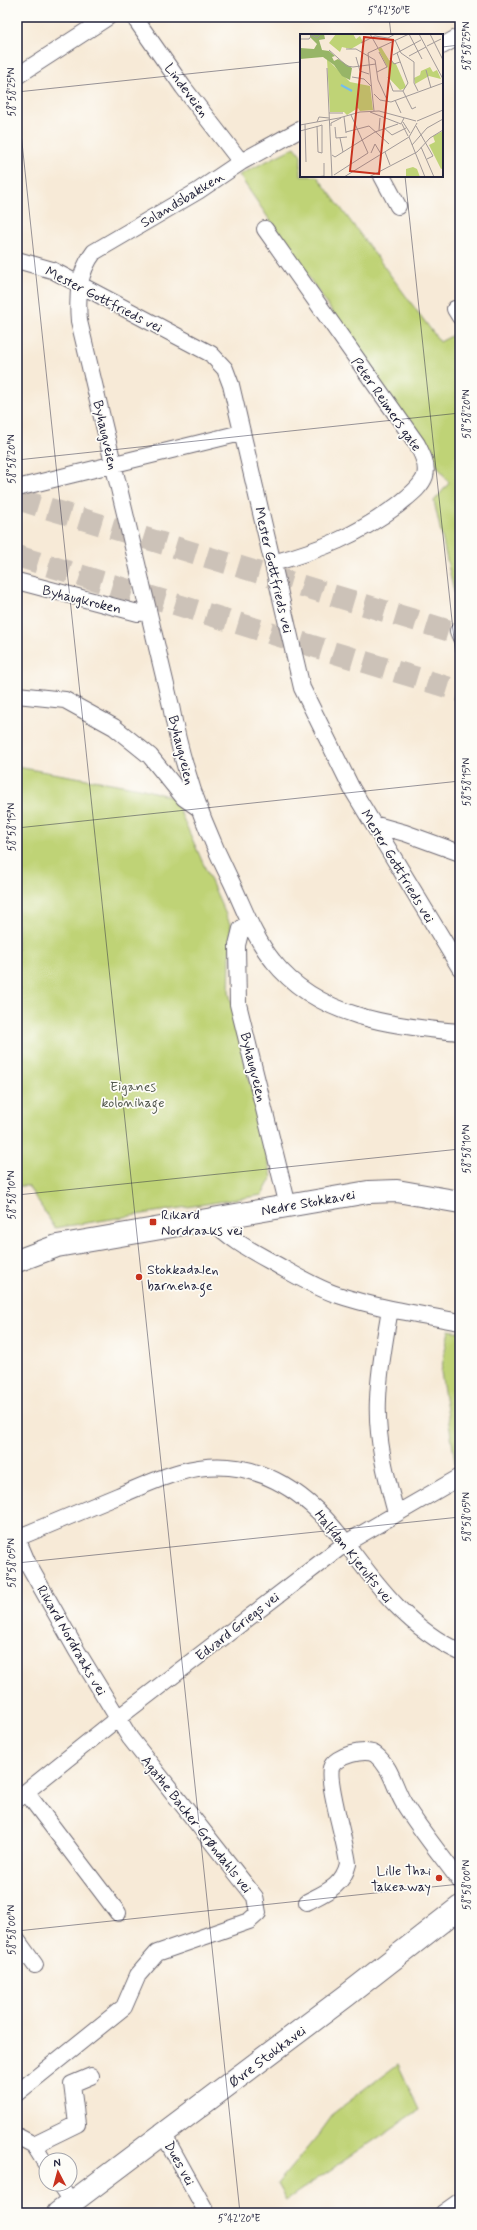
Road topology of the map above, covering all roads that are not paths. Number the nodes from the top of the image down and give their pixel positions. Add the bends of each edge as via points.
1 (108, 17) edge
2 (134, 17) edge
3 (460, 36) edge
4 (443, 45) edge
5 (17, 76) edge
6 (300, 130) edge
7 (241, 162) junction
8 (383, 177) edge
9 (398, 206) dead end
10 (265, 229) dead end
11 (17, 260) edge
12 (79, 284) junction
13 (241, 433) junction
14 (112, 463) junction
15 (17, 488) edge
16 (273, 563) junction
17 (17, 582) edge
18 (147, 612) junction
19 (17, 695) edge
20 (197, 807) junction
21 (372, 824) junction
22 (460, 853) edge
23 (249, 921) junction
24 (460, 968) edge
25 (460, 1032) edge
26 (460, 1202) edge
27 (288, 1206) junction
28 (211, 1219) junction
29 (17, 1261) edge
30 (390, 1309) junction
31 (460, 1322) edge
32 (460, 1477) edge
33 (396, 1513) junction
34 (17, 1538) edge
35 (346, 1543) junction
36 (460, 1652) edge
37 (118, 1718) junction
38 (22, 1796) edge
39 (460, 1881) edge
40 (307, 1902) dead end
41 (460, 1907) edge
42 (118, 1913) dead end
43 (17, 1940) edge
44 (35, 1965) dead end
45 (91, 2076) dead end
46 (17, 2093) edge
47 (164, 2135) junction
48 (17, 2136) edge
49 (34, 2145) junction
50 (38, 2152) edge
51 (60, 2192) edge
52 (460, 2201) edge
53 (65, 2208) edge
54 (207, 2213) edge
55 (443, 2213) edge

1 - 5 street
2 - 7 street, Lindeveien via 183,87
3 - 4 street
6 - 7 street, Solandsbakken
7 - 12 street, Solandsbakken via 198,191 94,252 85,264
8 - 9 street
10 - 16 street, Peter Reimers gate via 425,459 425,476 415,491 374,522 322,549
11 - 12 street, Mester Gottfrieds vei via 52,270
12 - 13 street, Mester Gottfrieds vei via 211,354 225,369
12 - 14 street, Byhaugveien via 79,322
13 - 14 street
13 - 16 street, Mester Gottfrieds vei
14 - 15 street
14 - 18 street, Byhaugveien
16 - 21 street, Mester Gottfrieds vei via 302,688
17 - 18 street, Byhaugkroken via 138,613
18 - 20 street, Byhaugveien via 177,738
19 - 20 street via 65,700 114,727 150,756 184,798
20 - 23 street, Byhaugveien
21 - 22 street
21 - 24 street, Mester Gottfrieds vei
23 - 25 street via 273,962 289,979 334,1007 367,1020
23 - 27 street, Byhaugveien via 241,929 237,945 238,1004
26 - 27 main road, Nedre Stokkavei via 397,1191 368,1192
27 - 28 main road, Nedre Stokkavei
28 - 29 main road, Nedre Stokkavei via 56,1246
28 - 30 street via 224,1234 290,1274 336,1294
30 - 31 street
30 - 33 street via 378,1400 380,1440 386,1477
32 - 33 street, Edvard Griegs vei
33 - 35 street, Edvard Griegs vei
34 - 35 street, Halfdan Kjerulfs vei via 155,1480 181,1472 216,1467 254,1472 278,1480 308,1501
34 - 37 street, Rikard Nordraaks vei via 28,1564 61,1623
35 - 36 street, Halfdan Kjerulfs vei via 389,1600 408,1619 429,1635
35 - 37 street, Edvard Griegs vei
37 - 38 street, Edvard Griegs vei
37 - 46 street, Agathe Backer Grøndahls vei via 159,1776 255,1897 258,1913 249,1921 157,1954 138,1974 124,2007
38 - 42 street, Edvard Griegs vei
39 - 40 street via 409,1811 384,1763 376,1754 365,1751 348,1755 334,1763 331,1768 334,1797 348,1864 346,1874 337,1886
41 - 47 main road, Øvre Stokkavei
43 - 44 street
45 - 49 street via 72,2084 77,2124
47 - 53 main road, Øvre Stokkavei
47 - 54 street, Dues vei
48 - 49 street
49 - 50 street
51 - 53 street, Øvre Stokkavei
52 - 55 street

